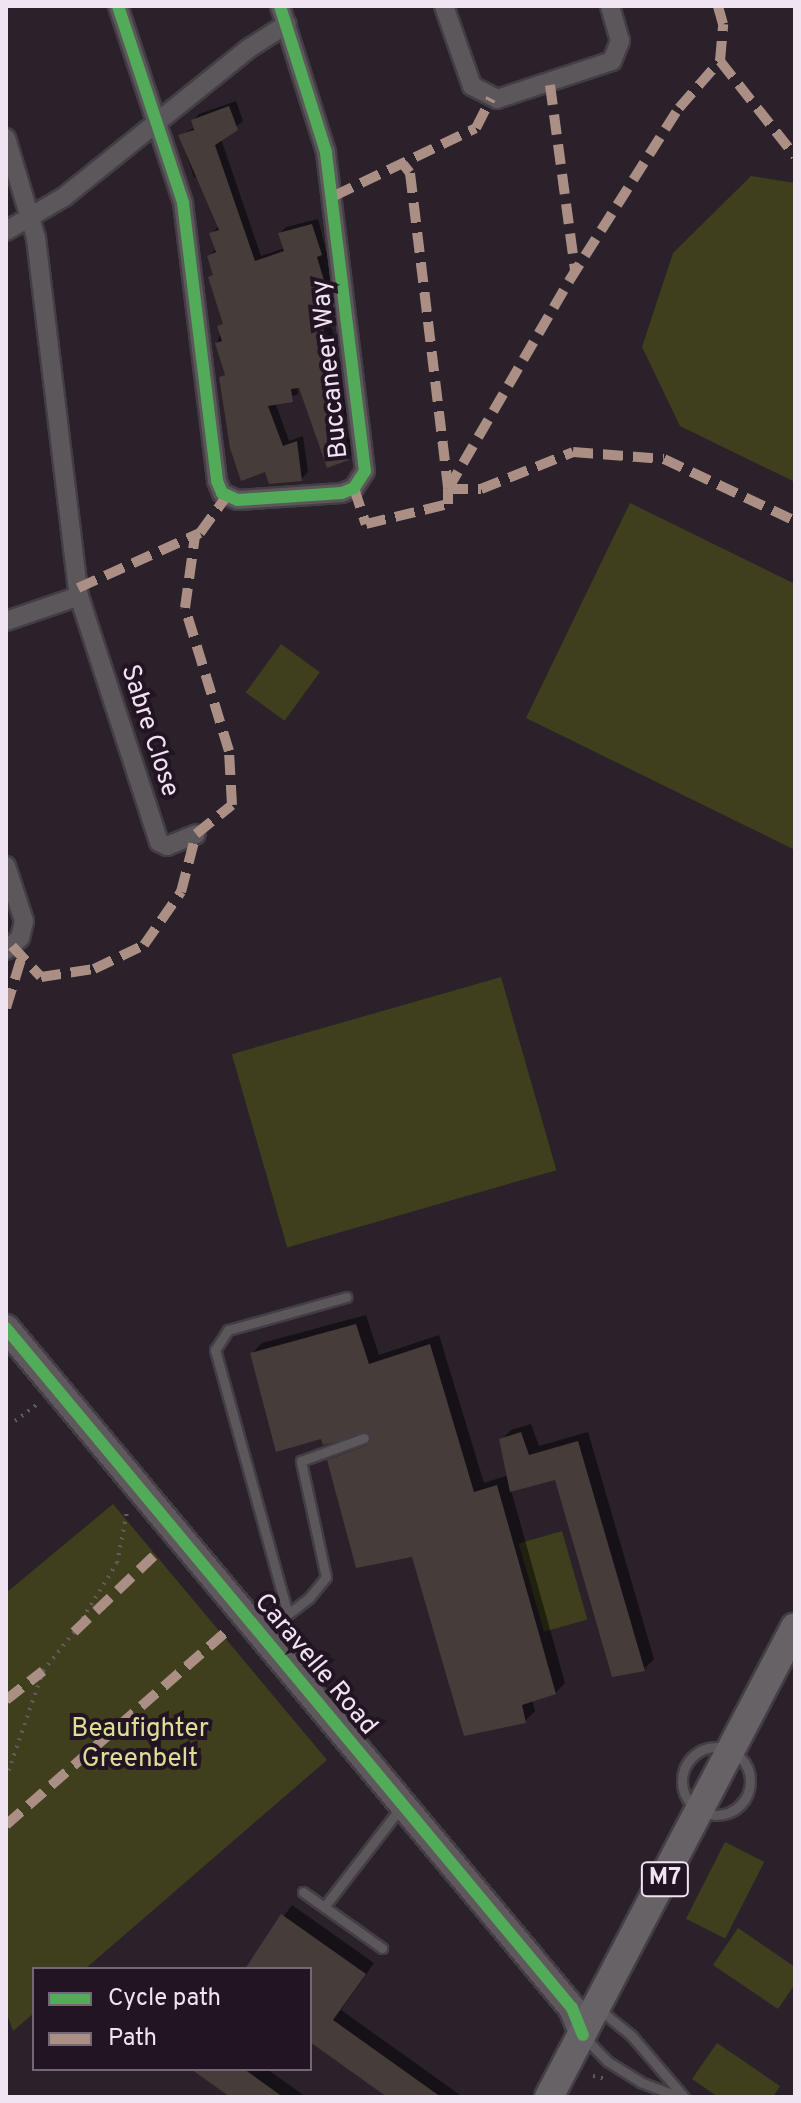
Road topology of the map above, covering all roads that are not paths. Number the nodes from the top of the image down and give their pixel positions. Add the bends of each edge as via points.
1 (118, 6) edge
2 (280, 6) edge
3 (444, 6) edge
4 (610, 6) edge
5 (287, 24) junction
6 (159, 122) junction
7 (6, 138) edge
8 (33, 218) junction
9 (6, 231) edge
10 (79, 596) junction
11 (6, 621) edge
12 (196, 834) dead end
13 (6, 866) edge
14 (6, 950) edge
15 (346, 1297) dead end
16 (6, 1328) edge
17 (364, 1438) dead end
18 (287, 1611) junction
19 (795, 1627) edge
20 (261, 1634) junction
21 (403, 1805) junction
22 (303, 1892) dead end
23 (324, 1907) junction
24 (382, 1948) dead end
25 (585, 2008) junction
26 (583, 2035) junction
27 (549, 2097) edge
28 (682, 2097) edge

1 - 6 street
2 - 5 street
3 - 4 street via 472,86 497,99 612,61 620,41
5 - 6 street
5 - 6 street, Buccaneer Way via 324,142 337,215 365,471 354,488 238,500 219,489 186,220
6 - 8 street
7 - 8 street
8 - 9 street
8 - 10 street
10 - 11 street
10 - 12 street, Sabre Close via 159,842 167,846
13 - 14 street via 24,921 20,938
15 - 18 lane via 228,1330 215,1350
16 - 20 street, Caravelle Road
17 - 18 lane via 301,1461 326,1577 309,1598
18 - 20 lane
19 - 25 main road, M7 via 701,1811
20 - 21 street, Caravelle Road
21 - 23 lane
21 - 25 street, Caravelle Road
22 - 23 lane
23 - 24 lane
25 - 26 main road, M7
25 - 28 lane, Caravelle Road via 631,2035
26 - 27 main road, M7
26 - 28 lane, Caravelle Road via 607,2061 640,2082

